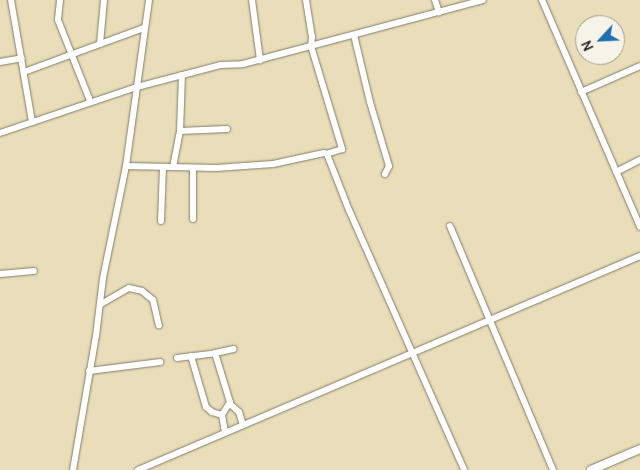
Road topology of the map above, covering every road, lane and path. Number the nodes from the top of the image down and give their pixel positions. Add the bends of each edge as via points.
1 (11, 0) edge
2 (60, 0) edge
3 (104, 0) edge
4 (149, 0) edge
5 (252, 0) edge
6 (306, 0) edge
7 (435, 0) edge
8 (483, 0) edge
9 (542, 0) edge
10 (439, 12) junction
11 (144, 28) junction
12 (354, 35) junction
13 (100, 44) junction
14 (311, 46) junction
15 (72, 54) junction
16 (22, 58) junction
17 (260, 60) junction
18 (0, 62) edge
19 (640, 66) edge
20 (24, 72) junction
21 (182, 75) junction
22 (137, 87) junction
23 (581, 92) junction
24 (90, 101) junction
25 (32, 122) junction
26 (227, 129) dead end
27 (180, 131) junction
28 (0, 133) edge
29 (327, 154) junction
30 (640, 160) edge
31 (126, 166) junction
32 (163, 167) junction
33 (173, 167) junction
34 (193, 168) junction
35 (616, 172) junction
36 (385, 174) dead end
37 (193, 219) dead end
38 (161, 221) dead end
39 (450, 226) dead end
40 (640, 227) edge
41 (640, 256) edge
42 (34, 271) dead end
43 (0, 274) edge
44 (101, 304) junction
45 (489, 321) junction
46 (159, 325) dead end
47 (234, 349) dead end
48 (215, 353) junction
49 (412, 354) junction
50 (191, 356) junction
51 (177, 358) dead end
52 (160, 362) dead end
53 (89, 370) junction
54 (230, 404) junction
55 (222, 415) junction
56 (243, 425) junction
57 (225, 432) junction
58 (640, 449) edge
59 (72, 470) edge
60 (138, 470) edge
61 (464, 470) edge
62 (553, 470) edge
63 (591, 470) edge

1 - 16 street
2 - 15 street via 58,20
3 - 13 street
4 - 11 street
5 - 17 street
6 - 14 street
7 - 10 street
8 - 10 street
9 - 23 street
10 - 12 street
11 - 13 street
11 - 22 street
12 - 14 street
12 - 36 street via 389,166
13 - 15 street
14 - 17 street
14 - 29 street via 342,148
15 - 20 street
15 - 24 street
16 - 18 street
16 - 20 street
17 - 21 street via 220,65
19 - 23 street
20 - 25 street
21 - 22 street
21 - 27 street
22 - 24 street
22 - 31 street
23 - 35 street
24 - 25 street
25 - 28 street
26 - 27 street
27 - 33 street
29 - 34 street via 324,152 272,164
29 - 49 street
30 - 35 street
31 - 32 street
31 - 44 street via 109,245
32 - 33 street
32 - 38 street
33 - 34 street
34 - 37 street
35 - 40 street
39 - 45 street
41 - 45 street
42 - 43 street
44 - 46 street via 129,288 142,291 153,300
44 - 53 street
45 - 49 street
45 - 62 street
47 - 48 street
48 - 50 street
48 - 54 street
49 - 56 street
49 - 61 street
50 - 51 street
50 - 55 street via 206,407
52 - 53 street
53 - 59 street
54 - 55 street
54 - 56 street via 239,412
55 - 57 street
56 - 57 street
57 - 60 street
58 - 63 street

